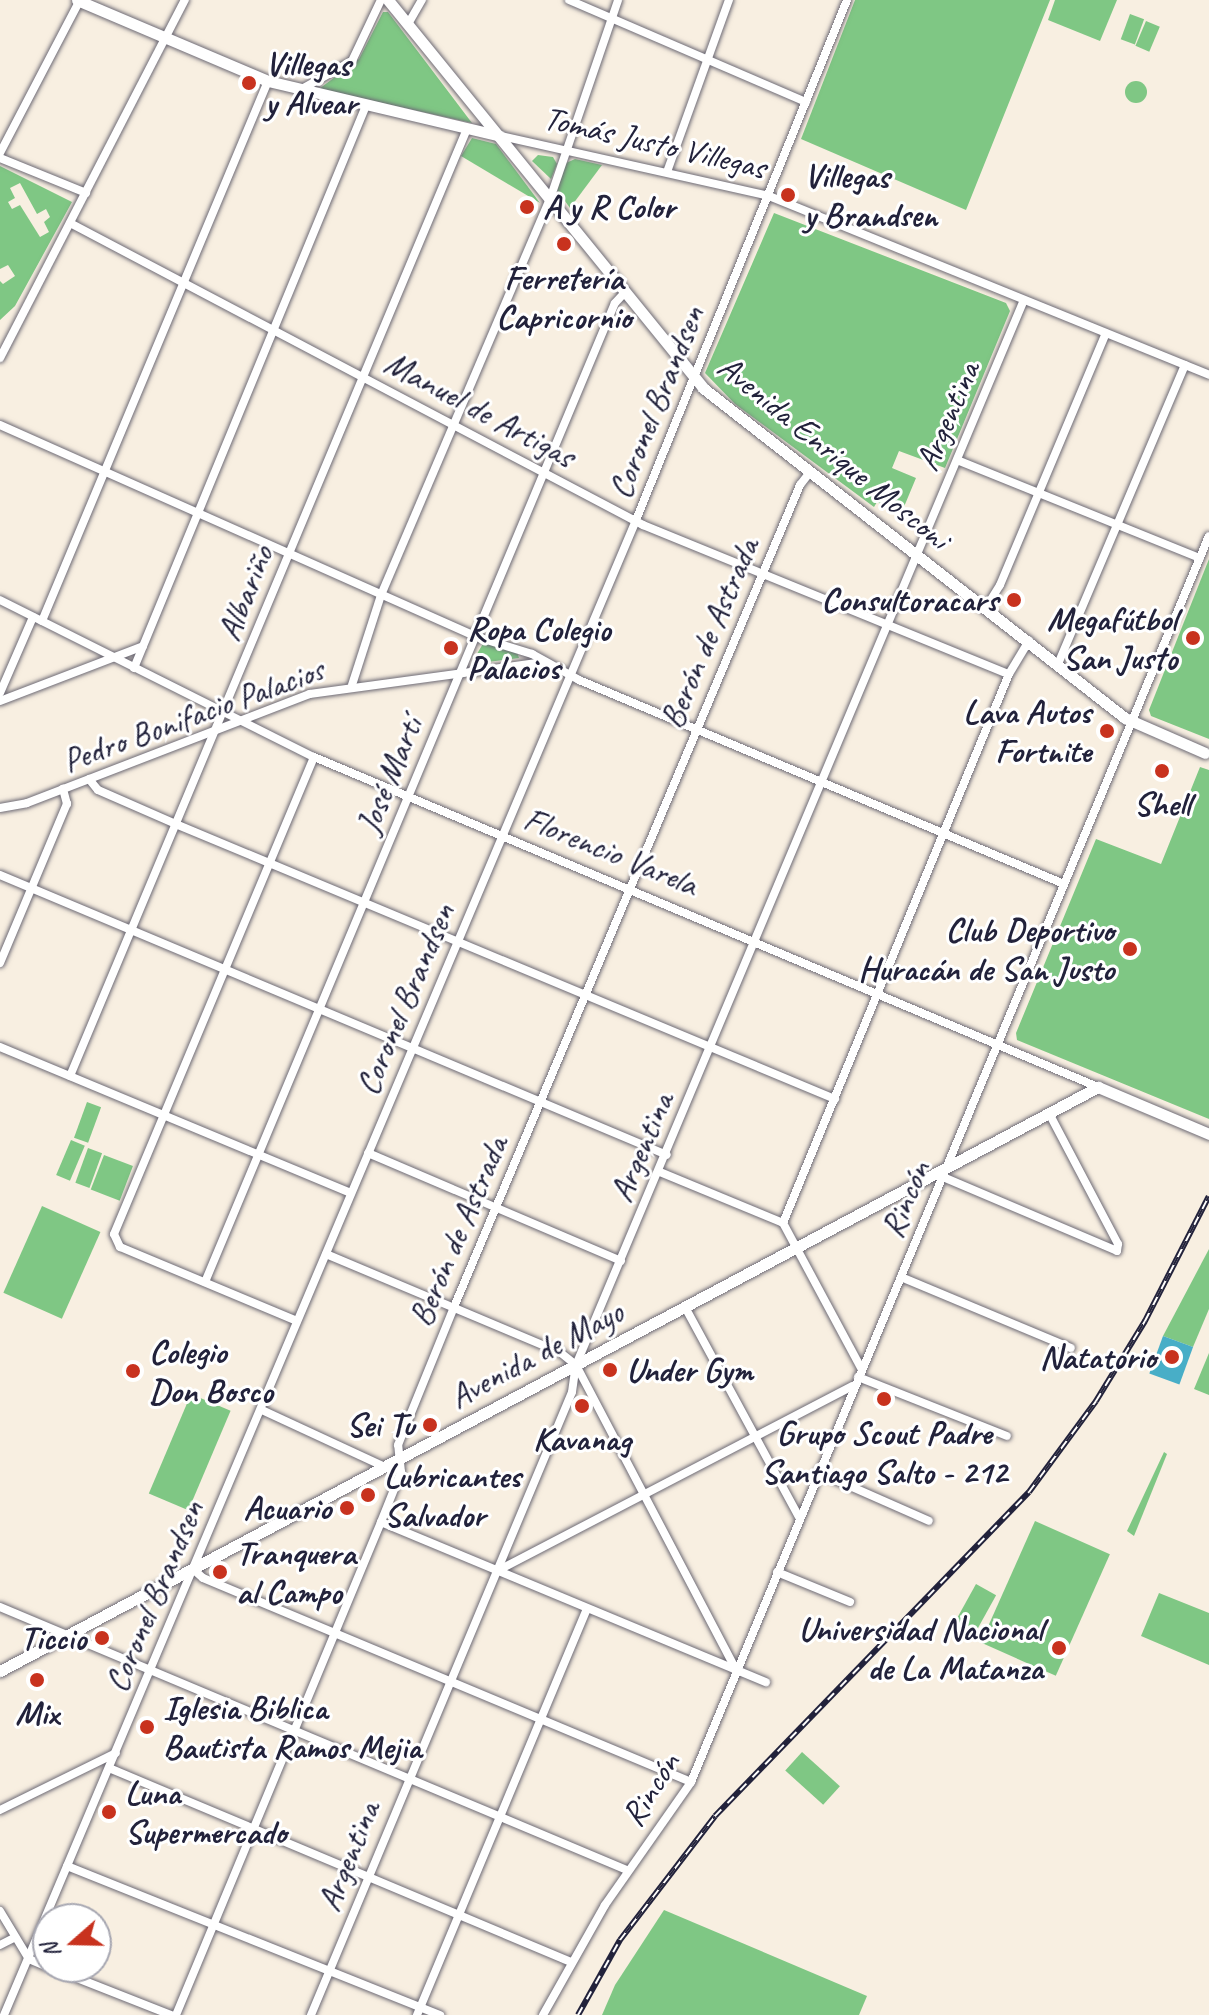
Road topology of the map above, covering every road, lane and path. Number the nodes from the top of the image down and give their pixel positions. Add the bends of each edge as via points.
1 (79, 0) edge
2 (185, 0) edge
3 (381, 0) edge
4 (388, 0) edge
5 (422, 0) edge
6 (569, 0) edge
7 (618, 0) edge
8 (729, 0) edge
9 (847, 0) edge
10 (611, 18) junction
11 (408, 24) junction
12 (164, 40) junction
13 (708, 60) junction
14 (268, 81) junction
15 (299, 90) junction
16 (806, 102) junction
17 (365, 108) junction
18 (467, 129) junction
19 (501, 136) junction
20 (566, 149) junction
21 (0, 156) edge
22 (667, 172) junction
23 (86, 193) junction
24 (769, 196) junction
25 (550, 199) junction
26 (70, 223) junction
27 (183, 281) junction
28 (626, 291) junction
29 (1024, 300) junction
30 (274, 331) junction
31 (1106, 333) junction
32 (0, 339) edge
33 (2, 354) edge
34 (1185, 365) junction
35 (1209, 375) edge
36 (364, 377) junction
37 (694, 377) junction
38 (0, 425) edge
39 (456, 425) junction
40 (957, 460) junction
41 (104, 471) junction
42 (545, 471) junction
43 (810, 472) junction
44 (1038, 493) junction
45 (198, 515) junction
46 (636, 520) junction
47 (1119, 526) junction
48 (1209, 536) edge
49 (289, 554) junction
50 (918, 556) junction
51 (1200, 558) junction
52 (763, 574) junction
53 (381, 595) junction
54 (0, 600) edge
55 (985, 609) junction
56 (33, 617) junction
57 (42, 621) junction
58 (890, 624) junction
59 (477, 637) junction
60 (1029, 641) junction
61 (143, 646) junction
62 (114, 657) junction
63 (548, 662) junction
64 (1058, 664) junction
65 (134, 668) junction
66 (461, 670) junction
67 (570, 674) junction
68 (1009, 674) junction
69 (352, 685) junction
70 (0, 693) edge
71 (0, 701) edge
72 (224, 715) junction
73 (237, 722) junction
74 (1131, 722) junction
75 (218, 729) junction
76 (696, 731) junction
77 (1205, 753) dead end
78 (314, 757) junction
79 (89, 779) junction
80 (822, 783) junction
81 (63, 789) junction
82 (408, 798) junction
83 (0, 808) edge
84 (178, 825) junction
85 (944, 834) junction
86 (501, 836) junction
87 (270, 863) junction
88 (0, 875) edge
89 (1064, 884) junction
90 (630, 888) junction
91 (31, 889) junction
92 (364, 903) junction
93 (132, 930) junction
94 (457, 941) junction
95 (755, 941) junction
96 (0, 963) edge
97 (224, 969) junction
98 (880, 992) junction
99 (586, 994) junction
100 (319, 1010) junction
101 (1000, 1042) junction
102 (0, 1047) edge
103 (711, 1047) junction
104 (413, 1048) junction
105 (70, 1076) junction
106 (1098, 1087) junction
107 (835, 1099) junction
108 (541, 1101) junction
109 (1049, 1113) junction
110 (164, 1115) junction
111 (1209, 1134) edge
112 (368, 1153) junction
113 (259, 1155) junction
114 (667, 1155) junction
115 (660, 1172) junction
116 (945, 1172) junction
117 (351, 1193) junction
118 (496, 1208) junction
119 (783, 1223) junction
120 (795, 1247) junction
121 (326, 1254) junction
122 (621, 1261) junction
123 (901, 1277) junction
124 (205, 1282) junction
125 (454, 1307) junction
126 (685, 1307) junction
127 (297, 1321) junction
128 (1071, 1348) dead end
129 (576, 1365) junction
130 (860, 1372) junction
131 (853, 1386) junction
132 (262, 1410) junction
133 (755, 1436) junction
134 (1007, 1436) dead end
135 (399, 1459) junction
136 (385, 1467) junction
137 (818, 1472) junction
138 (645, 1495) junction
139 (799, 1517) junction
140 (929, 1521) dead end
141 (381, 1522) junction
142 (193, 1569) junction
143 (497, 1571) junction
144 (777, 1572) junction
145 (850, 1602) dead end
146 (0, 1607) edge
147 (587, 1609) junction
148 (66, 1634) junction
149 (334, 1634) junction
150 (736, 1670) junction
151 (0, 1671) edge
152 (150, 1671) junction
153 (450, 1681) junction
154 (766, 1682) dead end
155 (539, 1718) junction
156 (293, 1730) junction
157 (116, 1753) junction
158 (109, 1768) junction
159 (408, 1777) junction
160 (691, 1782) junction
161 (0, 1810) edge
162 (501, 1817) junction
163 (252, 1829) junction
164 (67, 1866) junction
165 (627, 1870) junction
166 (367, 1876) junction
167 (0, 1911) edge
168 (461, 1916) junction
169 (213, 1925) junction
170 (14, 1938) junction
171 (0, 1945) edge
172 (29, 1959) junction
173 (32, 1960) edge
174 (571, 1962) junction
175 (329, 1970) junction
176 (90, 1983) edge
177 (419, 2011) edge
178 (4, 2015) edge
179 (173, 2015) edge
180 (311, 2015) edge
181 (440, 2015) edge
182 (543, 2015) edge

1 - 12 main road, Tomás Justo Villegas
1 - 21 street
2 - 12 street
3 - 15 street via 352,61
4 - 11 main road, Avenida Enrique Mosconi
5 - 11 street
6 - 10 street
7 - 10 street
8 - 13 street
9 - 16 street, Coronel Brandsen
10 - 13 street
10 - 20 street
11 - 19 main road, Avenida Enrique Mosconi
12 - 14 main road, Tomás Justo Villegas
12 - 23 street
13 - 16 street
13 - 22 street
14 - 15 main road, Tomás Justo Villegas
14 - 27 street
15 - 17 main road, Tomás Justo Villegas
16 - 24 street, Coronel Brandsen
17 - 18 main road, Tomás Justo Villegas
17 - 30 street
18 - 19 main road, Tomás Justo Villegas
18 - 36 street, Albariño
19 - 20 street, Tomás Justo Villegas
19 - 25 main road, Avenida Enrique Mosconi
20 - 22 street, Tomás Justo Villegas
20 - 25 street
21 - 23 street
22 - 24 street, Tomás Justo Villegas
23 - 26 street
24 - 29 street, Tomás Justo Villegas
24 - 37 street, Coronel Brandsen
25 - 28 main road, Avenida Enrique Mosconi
25 - 39 street
26 - 27 street, Manuel de Artigas
26 - 33 street
27 - 30 street, Manuel de Artigas
27 - 41 street
28 - 37 main road, Avenida Enrique Mosconi
28 - 42 street, José Martí via 615,303
29 - 31 street, Tomás Justo Villegas
29 - 40 street, Argentina
30 - 36 street, Manuel de Artigas
30 - 45 street
31 - 34 street, Tomás Justo Villegas
31 - 44 street
32 - 33 street
34 - 35 street, Tomás Justo Villegas
34 - 47 street
36 - 39 street, Manuel de Artigas
36 - 49 street, Albariño
37 - 43 main road, Avenida Enrique Mosconi
37 - 46 street, Coronel Brandsen
38 - 41 street
39 - 42 street, Manuel de Artigas
39 - 53 street
40 - 44 street
40 - 50 street, Argentina
41 - 45 street
41 - 57 street
42 - 46 street, Manuel de Artigas
42 - 59 street, José Martí
43 - 50 main road, Avenida Enrique Mosconi
43 - 52 street, Berón de Astrada
44 - 47 street
44 - 55 street
45 - 49 street
45 - 61 street
46 - 52 street, Manuel de Artigas
46 - 67 street, Coronel Brandsen
47 - 51 street
47 - 64 street
48 - 51 street, Rincón
49 - 53 street
49 - 72 street, Albariño
50 - 55 main road, Avenida Enrique Mosconi
50 - 58 street, Argentina
51 - 74 street, Rincón
52 - 58 street, Manuel de Artigas
52 - 76 street, Berón de Astrada
53 - 59 street
53 - 69 street
54 - 56 street, Florencio Varela
55 - 60 main road, Avenida Enrique Mosconi
56 - 57 street, Florencio Varela
56 - 70 street
57 - 62 street, Florencio Varela
58 - 68 street, Manuel de Artigas
58 - 80 street, Argentina
59 - 63 street
59 - 66 street, José Martí
60 - 64 main road, Avenida Enrique Mosconi
60 - 68 street
61 - 62 street
61 - 65 street
62 - 65 street, Florencio Varela
62 - 71 street
63 - 66 street, Pedro Bonifacio Palacios
63 - 67 street
64 - 74 main road, Avenida Enrique Mosconi
65 - 72 street, Florencio Varela
66 - 69 street, Pedro Bonifacio Palacios
66 - 82 street, José Martí
67 - 76 street
67 - 86 street, Coronel Brandsen
68 - 85 street
69 - 73 street, Pedro Bonifacio Palacios via 300,697
72 - 73 street, Florencio Varela
72 - 75 street, Albariño
73 - 75 street, Pedro Bonifacio Palacios
73 - 78 street, Florencio Varela
74 - 77 main road, Avenida Enrique Mosconi
74 - 89 street, Rincón
75 - 79 street, Pedro Bonifacio Palacios
75 - 84 street, Albariño
76 - 80 street
76 - 90 street, Berón de Astrada
78 - 82 street, Florencio Varela
78 - 87 street
79 - 81 street, Pedro Bonifacio Palacios
79 - 84 street via 98,790
80 - 85 street
80 - 95 street, Argentina
81 - 83 street, Pedro Bonifacio Palacios
81 - 91 street via 67,804
82 - 86 street, Florencio Varela
82 - 92 street, José Martí
84 - 87 street
84 - 93 street, Albariño
85 - 89 street
85 - 98 street
86 - 90 street, Florencio Varela
86 - 94 street, Coronel Brandsen
87 - 92 street
87 - 97 street
88 - 91 street
89 - 101 street, Rincón
90 - 95 street, Florencio Varela
90 - 99 street, Berón de Astrada
91 - 93 street
91 - 96 street
92 - 94 street
92 - 100 street, José Martí
93 - 97 street
93 - 105 street, Albariño
94 - 99 street
94 - 104 street, Coronel Brandsen
95 - 98 street, Florencio Varela
95 - 103 street, Argentina
97 - 100 street
97 - 110 street
98 - 101 street, Florencio Varela
98 - 107 street
99 - 103 street
99 - 108 street, Berón de Astrada
100 - 104 street
100 - 113 street, José Martí
101 - 106 street, Florencio Varela
101 - 116 street, Rincón
102 - 105 street
103 - 107 street
103 - 114 street, Argentina
104 - 108 street
104 - 112 street, Coronel Brandsen
105 - 110 street
106 - 109 main road, Avenida de Mayo
106 - 111 main road, Florencio Varela
107 - 119 street
108 - 114 street
108 - 118 street, Berón de Astrada
109 - 116 main road, Avenida de Mayo
109 - 116 street via 1117,1251
110 - 113 street
110 - 124 street via 115,1241
112 - 117 street, Coronel Brandsen
112 - 118 street
113 - 117 street
113 - 124 street, José Martí
114 - 115 street, Argentina
115 - 119 street
115 - 122 street, Argentina
116 - 120 main road, Avenida de Mayo
116 - 123 street, Rincón
117 - 121 street, Coronel Brandsen
118 - 122 street
118 - 125 street, Berón de Astrada
119 - 120 street
120 - 126 main road, Avenida de Mayo
120 - 130 street
121 - 125 street
121 - 127 street, Coronel Brandsen
122 - 129 street, Argentina
123 - 128 street
123 - 130 street, Rincón
124 - 127 street
125 - 129 street via 561,1353
125 - 135 street, Berón de Astrada via 398,1445
126 - 129 main road, Avenida de Mayo
126 - 133 street
127 - 132 street, Coronel Brandsen
129 - 135 main road, Avenida de Mayo
129 - 138 street
129 - 143 street, Argentina via 572,1392
130 - 131 street, Rincón
130 - 134 street
131 - 133 street
131 - 137 street, Rincón
132 - 136 street
132 - 142 street, Coronel Brandsen
133 - 138 street
133 - 139 street
135 - 136 main road, Avenida de Mayo
135 - 141 street, Berón de Astrada via 401,1472
136 - 142 main road, Avenida de Mayo
137 - 139 street, Rincón
137 - 140 street
138 - 143 street
138 - 150 street
139 - 144 street, Rincón
141 - 143 street
141 - 149 street, Berón de Astrada
142 - 148 main road, Avenida de Mayo
142 - 149 street
142 - 152 street, Coronel Brandsen
143 - 147 street
143 - 153 street, Argentina
144 - 145 street
144 - 150 street, Rincón
146 - 148 street
147 - 150 street
147 - 155 street
148 - 151 main road, Avenida de Mayo
148 - 152 street
149 - 153 street
149 - 156 street, Berón de Astrada
150 - 154 street
150 - 160 street, Rincón
152 - 156 street
152 - 157 street, Coronel Brandsen
153 - 155 street
153 - 159 street, Argentina
155 - 160 street
155 - 162 street
156 - 159 street
156 - 163 street, Berón de Astrada
157 - 158 street, Coronel Brandsen
157 - 161 street
158 - 163 street
158 - 164 street, Coronel Brandsen
159 - 162 street
159 - 166 street, Argentina
160 - 165 street, Rincón
162 - 165 street
162 - 168 street
163 - 166 street
163 - 169 street, Berón de Astrada
164 - 169 street
164 - 172 street, Coronel Brandsen
165 - 174 street, Rincón
166 - 168 street
166 - 175 street, Argentina
167 - 170 street
168 - 174 street
168 - 177 street
169 - 175 street
169 - 179 street, Berón de Astrada
170 - 171 street
170 - 172 street
172 - 173 street
172 - 178 street, Coronel Brandsen
174 - 182 street, Rincón
175 - 177 street
175 - 180 street, Argentina
176 - 179 street
177 - 181 street

